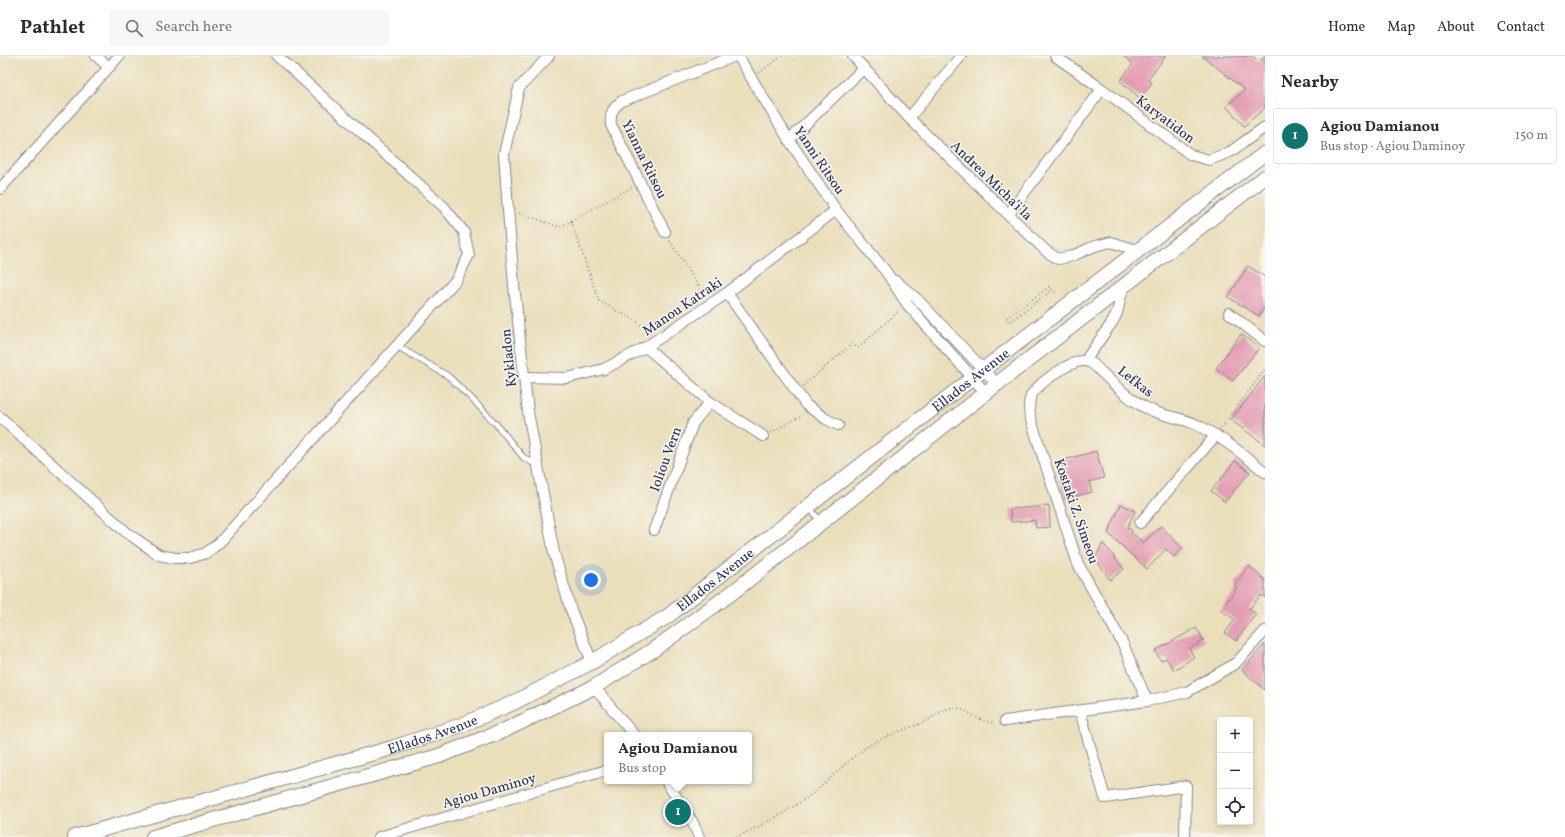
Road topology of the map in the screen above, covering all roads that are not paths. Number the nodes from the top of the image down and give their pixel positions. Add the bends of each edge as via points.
1 (96, 56) edge
2 (119, 56) edge
3 (277, 56) edge
4 (549, 56) edge
5 (736, 56) edge
6 (853, 56) edge
7 (961, 56) edge
8 (1055, 56) edge
9 (109, 68) junction
10 (864, 68) junction
11 (1102, 89) junction
12 (909, 118) junction
13 (1265, 127) edge
14 (789, 140) junction
15 (1265, 153) edge
16 (1265, 177) edge
17 (0, 189) edge
18 (836, 210) junction
19 (1008, 215) junction
20 (665, 232) road end
21 (1137, 250) junction
22 (888, 272) junction
23 (1123, 287) junction
24 (728, 293) junction
25 (1229, 313) dead end
26 (1265, 341) edge
27 (397, 346) junction
28 (646, 347) junction
29 (1085, 361) junction
30 (984, 368) junction
31 (524, 377) junction
32 (972, 378) junction
33 (997, 384) junction
34 (986, 393) junction
35 (710, 402) junction
36 (0, 417) edge
37 (838, 425) dead end
38 (1216, 435) junction
39 (763, 436) road end
40 (538, 466) junction
41 (1265, 472) edge
42 (808, 506) junction
43 (821, 523) junction
44 (1140, 523) dead end
45 (654, 530) dead end
46 (1265, 631) edge
47 (592, 662) junction
48 (594, 687) junction
49 (1147, 701) junction
50 (1080, 711) junction
51 (1005, 721) road end
52 (632, 732) edge
53 (604, 771) edge
54 (668, 784) edge
55 (75, 837) edge
56 (153, 837) edge
57 (378, 837) edge
58 (699, 837) edge
59 (1185, 837) edge

1 - 9 street
2 - 9 street
3 - 27 street via 444,207 464,232 469,255 456,280
4 - 31 street, Kykladon via 519,88 504,154
5 - 14 street, Yanni Ritsou
5 - 20 street, Yianna Ritsou via 622,101 615,106 610,118 611,125
6 - 10 street, Andrea Micha'i'la
7 - 12 street
8 - 11 street, Karyatidon
9 - 17 street
10 - 12 street, Andrea Micha'i'la
10 - 14 street
11 - 13 street, Karyatidon via 1191,156 1209,160 1230,152
11 - 19 street
12 - 19 street, Andrea Micha'i'la
14 - 18 street, Yanni Ritsou
15 - 21 main road, Ellados Avenue
16 - 23 main road, Ellados Avenue
18 - 22 street, Yanni Ritsou
18 - 24 street, Manou Katraki
19 - 21 street, Andrea Micha'i'la via 1058,259 1111,242
21 - 30 main road, Ellados Avenue
22 - 30 street, Yanni Ritsou
22 - 32 street, Yanni Ritsou via 907,304
23 - 29 street via 1113,321
23 - 33 main road, Ellados Avenue
24 - 28 street, Manou Katraki
24 - 37 street via 806,405 826,420
25 - 26 street
27 - 36 street via 219,543 206,553 190,558 159,555 126,532
27 - 40 lane via 448,376 524,456
28 - 31 street, Manou Katraki via 604,369 567,378
28 - 35 street
29 - 38 street, Lefkas via 1093,364 1135,402 1154,412 1197,424
29 - 49 street, Kostaki Z. Simeou via 1061,370 1034,391 1030,397 1030,417 1078,564 1123,644
30 - 32 main road, Ellados Avenue
30 - 33 street, Yanni Ritsou
31 - 40 street, Kykladon
32 - 34 street, Yanni Ritsou
32 - 42 main road, Ellados Avenue
33 - 34 main road, Ellados Avenue
34 - 43 main road, Ellados Avenue
35 - 39 street
35 - 45 street, Ioliou Vern via 693,423
38 - 41 street, Lefkas
38 - 44 street
40 - 47 street, Kykladon via 554,553 571,610
42 - 43 lane
42 - 47 main road, Ellados Avenue via 668,616
43 - 48 main road, Ellados Avenue via 654,650
46 - 49 street via 1236,663 1187,692
47 - 55 main road, Ellados Avenue via 513,703 459,726 392,748
48 - 52 street
48 - 56 main road, Ellados Avenue via 505,730 439,756
49 - 50 street
50 - 51 street
50 - 59 street via 1105,798 1186,786
53 - 57 street, Agiou Daminoy
54 - 58 street

